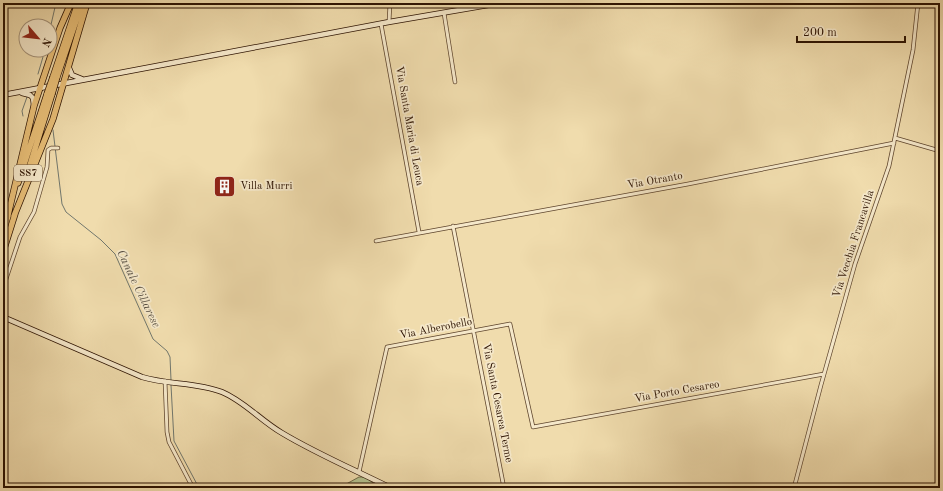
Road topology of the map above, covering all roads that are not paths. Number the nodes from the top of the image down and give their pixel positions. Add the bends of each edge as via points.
1 (71, 3) edge
2 (78, 3) edge
3 (82, 3) edge
4 (87, 3) edge
5 (390, 3) edge
6 (500, 3) edge
7 (918, 3) edge
8 (444, 14) junction
9 (389, 22) junction
10 (381, 24) junction
11 (69, 68) junction
12 (55, 77) junction
13 (85, 79) junction
14 (455, 82) dead end
15 (64, 83) junction
16 (39, 88) junction
17 (9, 94) junction
18 (50, 94) junction
19 (3, 95) edge
20 (34, 106) junction
21 (895, 138) junction
22 (894, 143) junction
23 (58, 148) dead end
24 (940, 152) edge
25 (14, 216) junction
26 (7, 219) junction
27 (453, 226) junction
28 (3, 232) edge
29 (419, 232) junction
30 (376, 241) dead end
31 (3, 252) edge
32 (3, 297) edge
33 (3, 317) edge
34 (474, 330) junction
35 (824, 374) junction
36 (165, 382) junction
37 (533, 427) joint
38 (359, 472) junction
39 (193, 488) edge
40 (391, 488) edge
41 (504, 488) edge
42 (794, 488) edge

1 - 16 highway
2 - 12 highway, SS7
3 - 12 highway, SS7
4 - 11 highway
5 - 9 street
6 - 8 main road
7 - 21 street, Via Vecchia Francavilla via 913,50
8 - 9 main road
8 - 14 street
9 - 10 main road
10 - 13 main road
10 - 29 street, Via Santa Maria di Leuca
11 - 13 main road via 75,77
11 - 15 highway
12 - 18 highway, SS7, bridge
13 - 15 main road
15 - 16 main road
15 - 25 highway via 53,119
16 - 17 main road
16 - 20 highway
17 - 19 main road
17 - 20 main road via 26,93 33,98
18 - 25 highway, SS7
18 - 26 highway, SS7
20 - 26 highway
21 - 22 street, Via Vecchia Francavilla
21 - 24 street
22 - 27 street, Via Otranto via 688,184
22 - 35 street, Via Vecchia Francavilla via 888,172 860,249
23 - 32 street via 48,150 47,167 34,212 20,237
25 - 31 highway, SS7
26 - 28 highway, SS7
27 - 29 street, Via Otranto
27 - 34 street, Via Santa Cesarea Terme
29 - 30 street, Via Otranto
33 - 36 main road via 142,377
34 - 37 street, Via Alberobello via 510,324
34 - 38 street, Via Alberobello via 387,347
34 - 41 street, Via Santa Cesarea Terme
35 - 37 street, Via Porto Cesareo
35 - 42 street, Via Vecchia Francavilla
36 - 38 main road via 206,387 230,396 281,433
36 - 39 street via 169,442
38 - 40 main road

